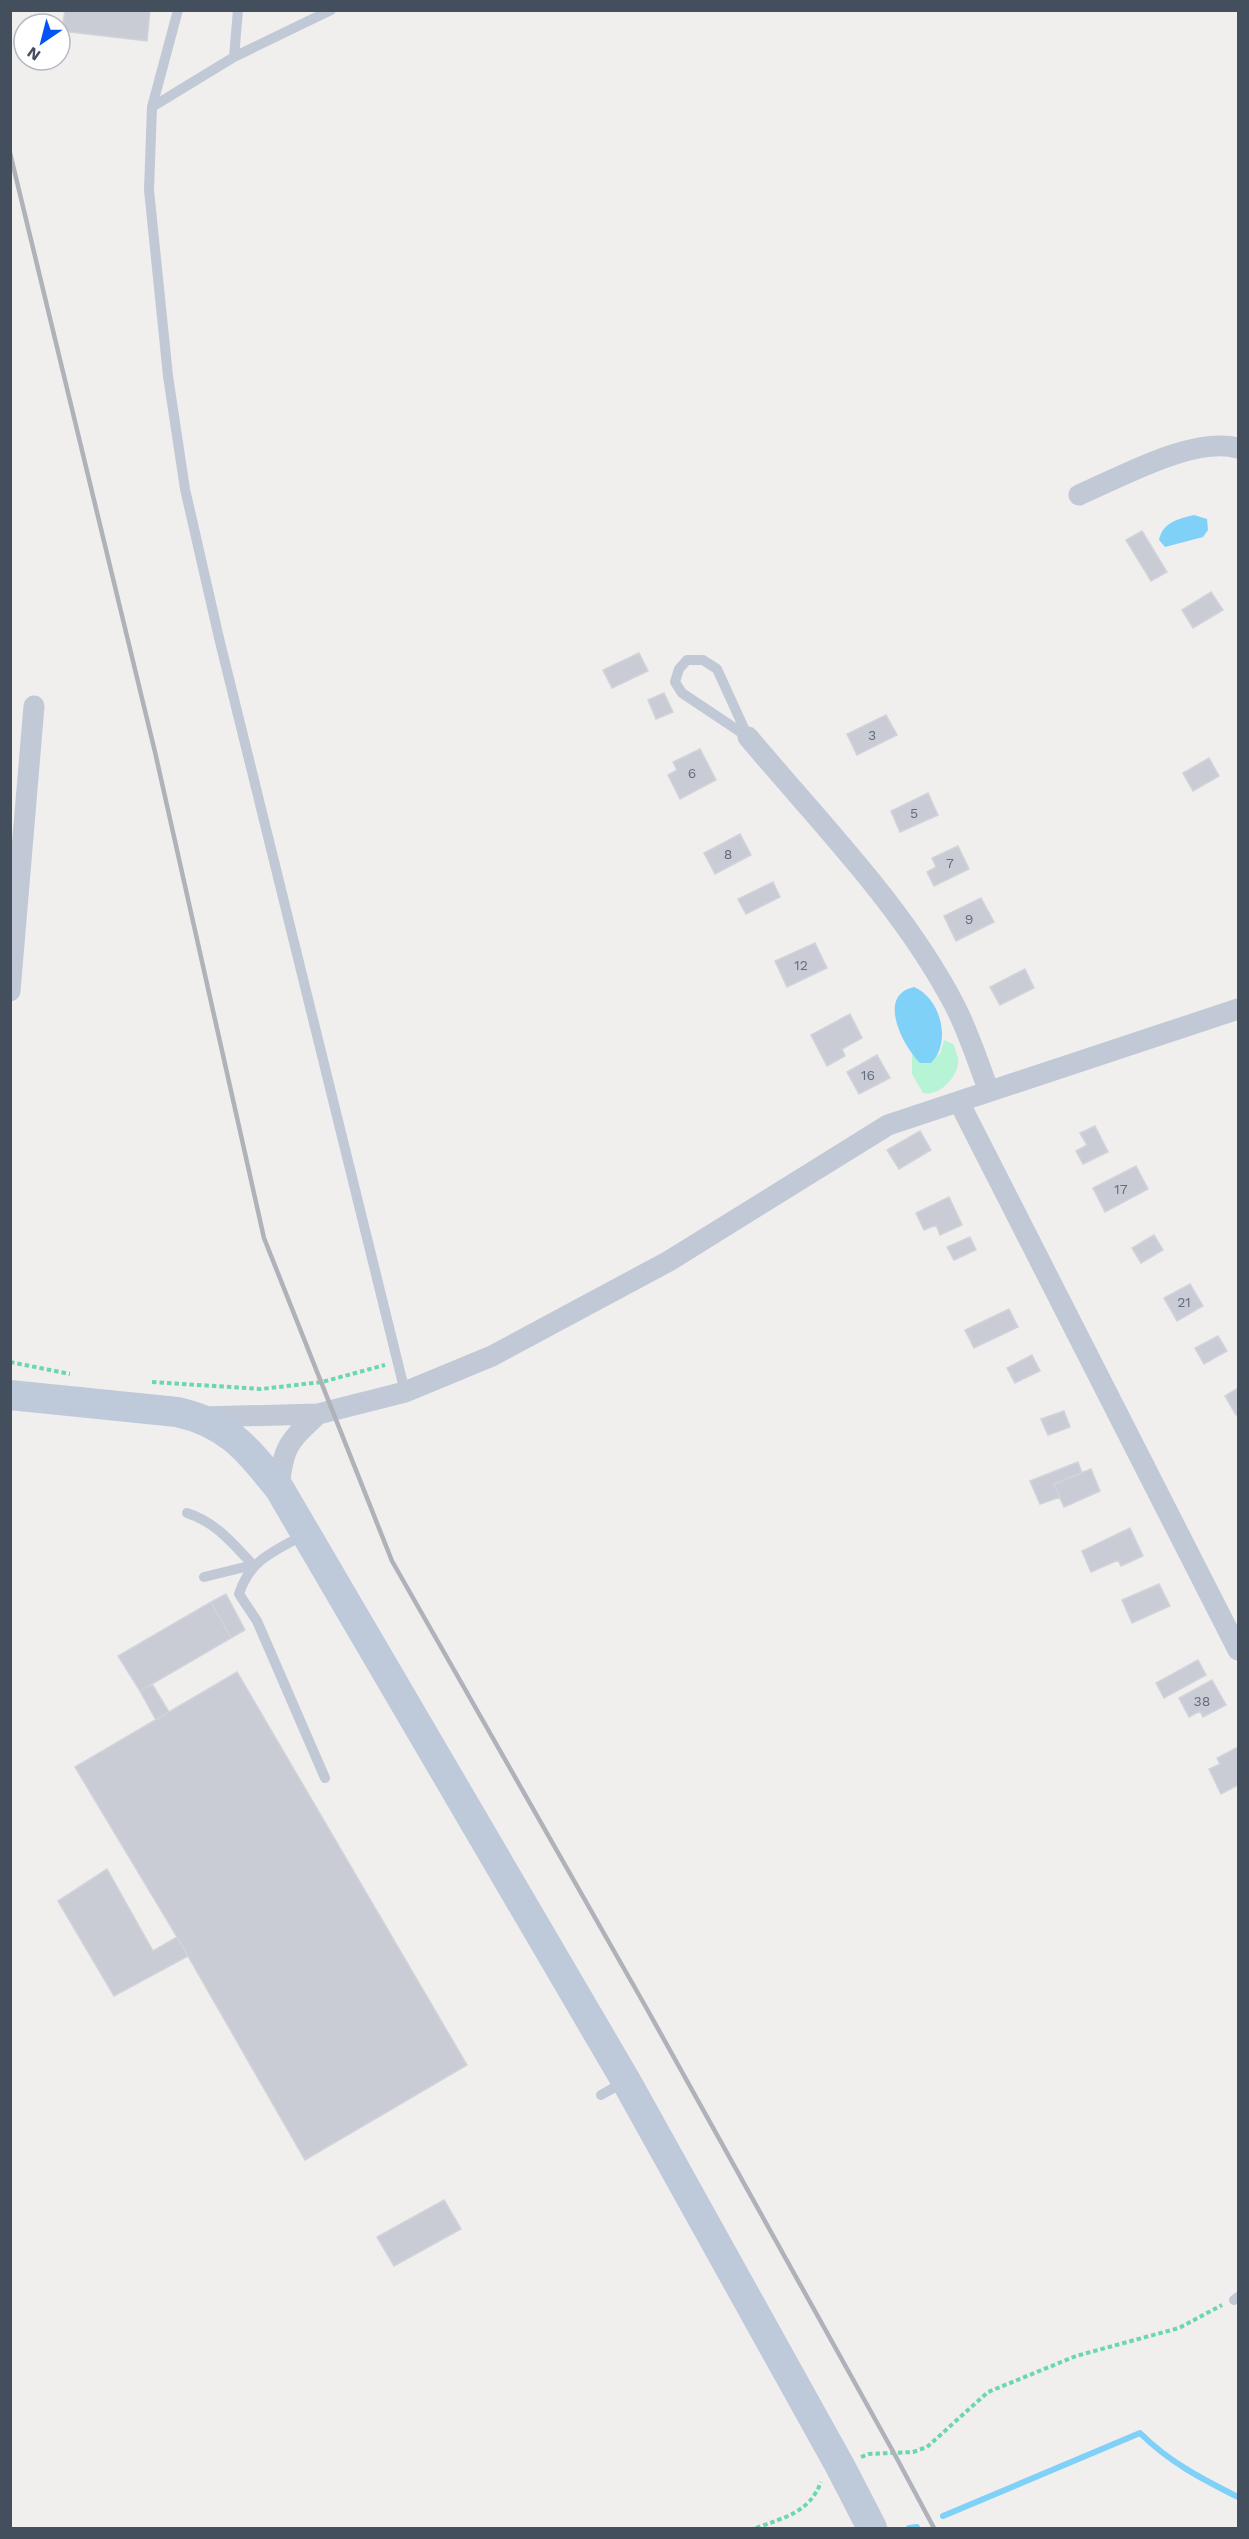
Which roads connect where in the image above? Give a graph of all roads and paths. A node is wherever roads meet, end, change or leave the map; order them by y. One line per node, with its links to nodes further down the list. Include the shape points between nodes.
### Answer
1 (178, 10): 5 (lane)
2 (238, 10): 4 (lane)
3 (330, 10): 4 (lane)
4 (234, 57): 5 (lane)
5 (152, 107): 14 (lane, via 149,190 168,376 185,489)
6 (1239, 448): 7 (street, via 1202,448 1151,464)
7 (1079, 495)
8 (34, 706): 10 (street)
9 (748, 737): 9 (lane, via 717,669 703,660 687,660 675,682 682,693); 12 (street, via 872,881 932,967 956,1007)
10 (10, 991)
11 (1239, 1010): 12 (street)
12 (989, 1091): 13 (street)
13 (959, 1102): 18 (street, via 888,1125 669,1261 492,1356); 27 (street)
14 (397, 1361): 17 (path, via 321,1382 261,1389); 18 (lane)
15 (10, 1362): 16 (path)
16 (80, 1376)
17 (148, 1382)
18 (405, 1392): 20 (street)
19 (10, 1395): 21 (street)
20 (318, 1414): 21 (street); 22 (street, via 292,1438 282,1456)
21 (201, 1417): 22 (street, via 239,1441)
22 (279, 1488): 24 (street)
23 (187, 1513): 25 (lane, via 204,1518 219,1529)
24 (306, 1533): 25 (lane); 31 (street, via 613,2088 840,2466)
25 (253, 1565): 26 (lane); 28 (lane, via 239,1594 257,1621)
26 (204, 1577)
27 (1239, 1650)
28 (326, 1778)
29 (1236, 2298): 30 (path, via 1179,2328 1076,2356 988,2392 927,2447)
30 (913, 2452)
31 (872, 2529)

